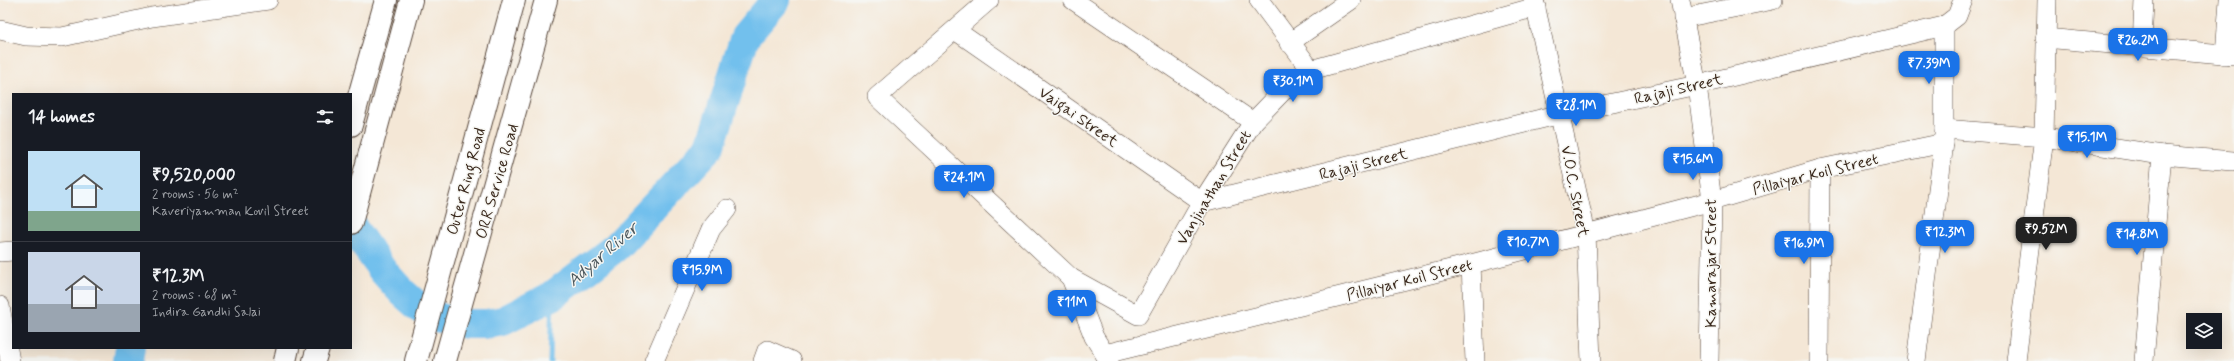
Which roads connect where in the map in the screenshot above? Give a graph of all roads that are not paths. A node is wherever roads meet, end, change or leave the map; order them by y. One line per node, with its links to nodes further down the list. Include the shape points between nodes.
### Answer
1 (268, 0): 16 (street)
2 (386, 0): 28 (main road)
3 (412, 0): 38 (main road)
4 (514, 0): 48 (main road, Outer Ring Road)
5 (546, 0): 49 (main road, ORR Service Road)
6 (989, 0): 20 (street)
7 (1073, 0): 29 (street)
8 (1259, 0): 22 (street)
9 (1351, 0): 22 (street)
10 (1773, 0): 17 (street)
11 (1963, 0): 18 (street, via 1957,16)
12 (2047, 0): 21 (street)
13 (2144, 0): 23 (street)
14 (2229, 0): 24 (street)
15 (1535, 4): 25 (street, Vanjinathan Street); 27 (street, V.O.C. Street)
16 (151, 8): 19 (street, via 62,37 26,36)
17 (1682, 9): 26 (street, Kamarajar Street)
18 (1944, 26): 26 (street, Rajaji Street); 30 (street)
19 (0, 30)
20 (955, 30): 36 (street, Vaigai Street); 43 (street, via 877,97)
21 (2045, 38): 23 (street); 31 (street)
22 (1289, 43): 25 (street)
23 (2142, 47): 24 (street)
24 (2230, 55)
25 (1311, 70): 29 (street, Vanjinathan Street, via 1284,90)
26 (1697, 84): 27 (street, Rajaji Street); 35 (street, Kamarajar Street)
27 (1561, 114): 36 (street, Rajaji Street); 39 (street, V.O.C. Street)
28 (352, 121)
29 (1253, 122): 36 (street, Vanjinathan Street)
30 (1944, 136): 31 (street, Pillaiyar Koil Street); 34 (street, Pillaiyar Koil Street); 61 (street)
31 (2044, 137): 32 (street, Pillaiyar Koil Street); 62 (street)
32 (2162, 155): 33 (street, Pillaiyar Koil Street); 63 (street)
33 (2233, 161)
34 (1820, 169): 35 (street, Pillaiyar Koil Street); 60 (street)
35 (1712, 201): 39 (street, Pillaiyar Koil Street); 59 (street, Kamarajar Street)
36 (1202, 202): 43 (street, Vanjinathan Street, via 1138,315)
37 (727, 209): 54 (street, via 711,230)
38 (352, 219)
39 (1586, 233): 42 (street, Pillaiyar Koil Street); 58 (street, V.O.C. Street)
40 (12, 251): 41 (street)
41 (0, 252)
42 (1471, 264): 50 (street, Pillaiyar Koil Street); 57 (street)
43 (1071, 278): 50 (street, via 1094,337)
44 (0, 306): 45 (street)
45 (8, 324): 51 (street)
46 (288, 349): 52 (main road)
47 (318, 349): 53 (main road)
48 (418, 353)
49 (447, 357)
50 (1107, 357)
51 (10, 361)
52 (285, 361)
53 (314, 361)
54 (654, 361)
55 (763, 361): 56 (street, via 767,350)
56 (792, 361)
57 (1475, 361)
58 (1591, 361)
59 (1709, 361)
60 (1819, 361)
61 (1916, 361)
62 (2016, 361)
63 (2144, 361)

